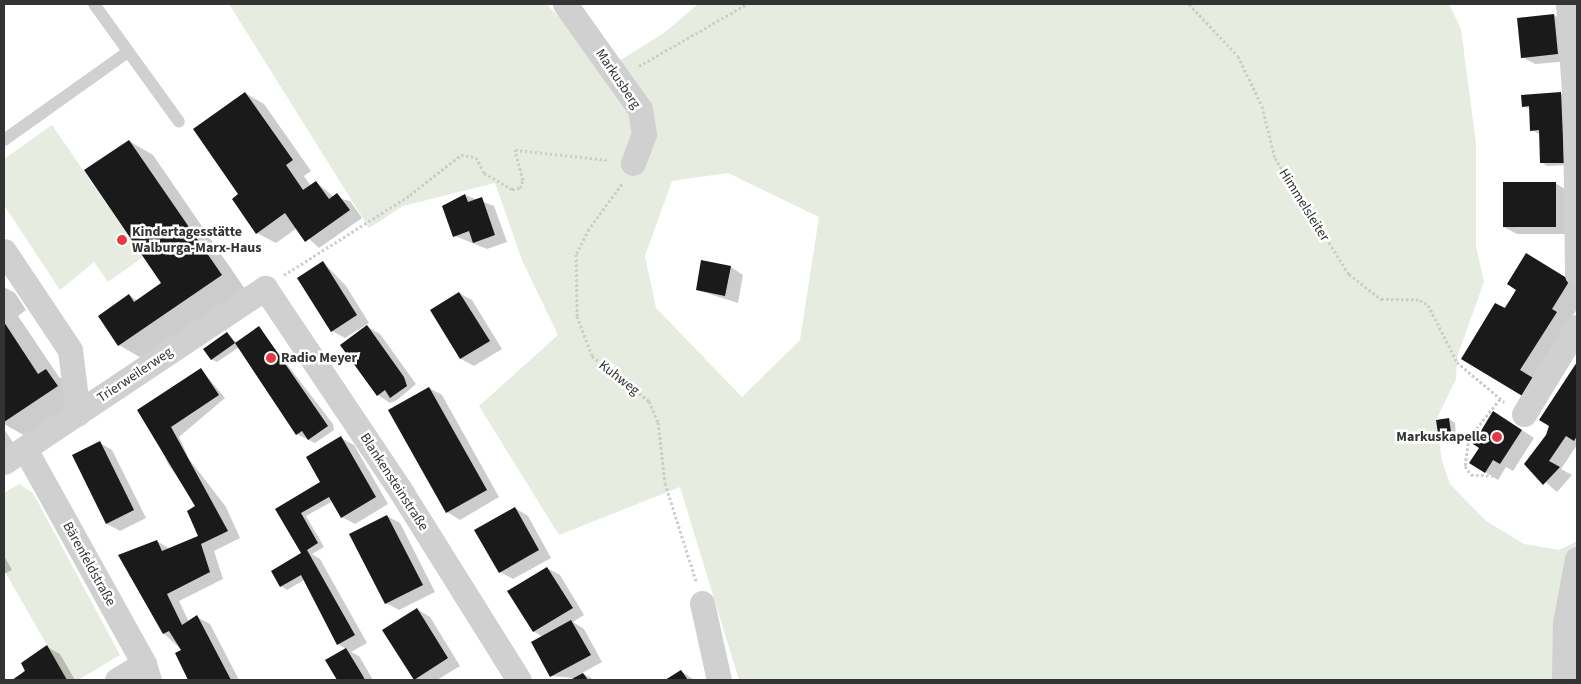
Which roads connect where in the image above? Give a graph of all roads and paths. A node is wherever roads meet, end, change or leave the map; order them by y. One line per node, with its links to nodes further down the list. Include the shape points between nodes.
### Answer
1 (94, 4): 6 (lane)
2 (565, 4): 7 (street, Markusberg)
3 (747, 4): 7 (path)
4 (1189, 4): 16 (path, Himmelsleiter, via 1238,56 1262,106 1275,158 1349,274 1381,300 1420,300 1428,306 1457,362 1500,399 1469,438 1464,460 1471,475 1496,476 1509,465 1530,432)
5 (1568, 4): 12 (street, via 1575,107)
6 (128, 52): 8 (lane); 9 (lane)
7 (619, 78): 10 (street, Markusberg, via 640,109 644,134)
8 (179, 122)
9 (4, 140)
10 (633, 163): 13 (path, via 538,156 523,148 513,156 522,180 520,188 512,189 484,173 476,158 462,155 410,194); 20 (path, Kuhweg, via 576,254 577,316 592,356 649,401 658,422 665,482)
11 (4, 251): 15 (street, via 70,350)
12 (1577, 274)
13 (265, 288): 15 (street, Trierweilerweg); 23 (street, Blankensteinstraße, via 402,493)
14 (1577, 327): 16 (street)
15 (78, 414): 17 (street, Trierweilerweg)
16 (1524, 414)
17 (25, 449): 18 (street, Trierweilerweg); 21 (street, Bärenfeldstraße)
18 (4, 462)
19 (1577, 559): 25 (street, via 1565,623)
20 (702, 603): 24 (street)
21 (147, 672): 22 (street)
22 (117, 680)
23 (519, 680)
24 (719, 680)
25 (1564, 680)

